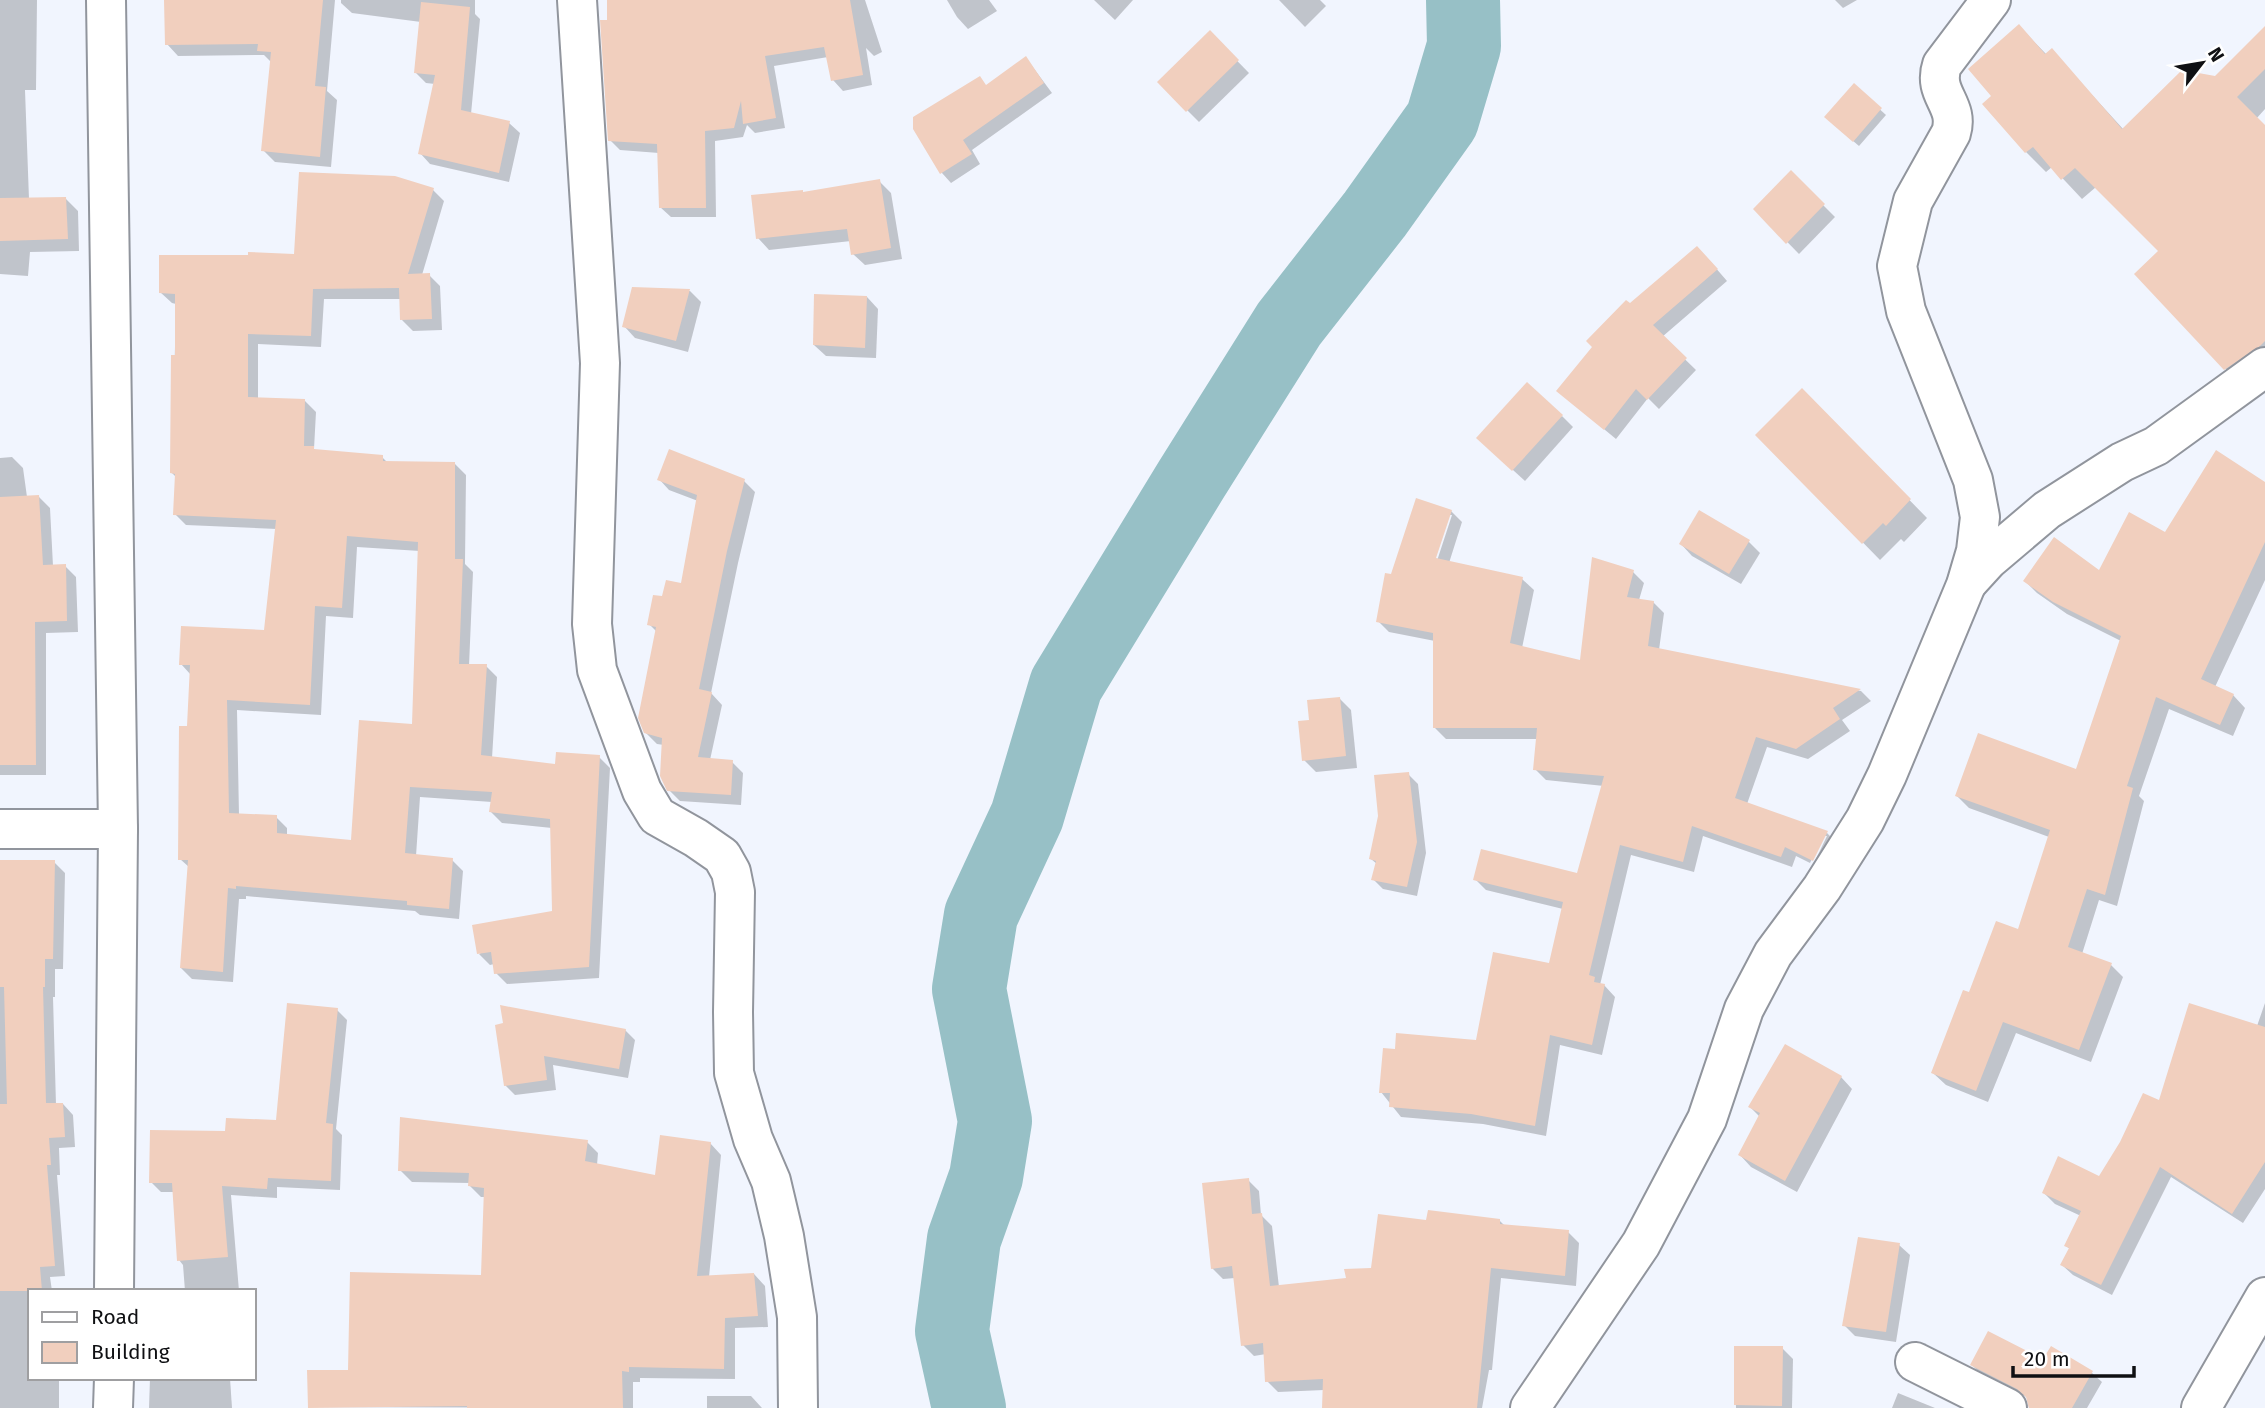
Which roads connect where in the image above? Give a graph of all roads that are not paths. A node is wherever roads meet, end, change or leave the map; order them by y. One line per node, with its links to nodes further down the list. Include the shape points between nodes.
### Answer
1 (106, 0): 6 (street)
2 (577, 0): 13 (street, via 600,363 592,624 597,670 642,791 657,816 722,856 731,872 735,892 734,1073 771,1181 784,1236 797,1317)
3 (1991, 0): 5 (street, via 1942,65 1938,77 1954,122 1913,201 1897,266 1906,311 1973,480 1980,517)
4 (2265, 368): 5 (street, via 2174,434 2047,510)
5 (1965, 585): 14 (street, via 1865,820 1755,987 1707,1119 1641,1244)
6 (118, 829): 7 (street); 8 (street)
7 (0, 830)
8 (114, 1289)
9 (2265, 1297): 16 (street)
10 (1915, 1362): 15 (street)
11 (114, 1380): 12 (street)
12 (113, 1408)
13 (798, 1408)
14 (1530, 1408)
15 (2007, 1408)
16 (2201, 1408)

